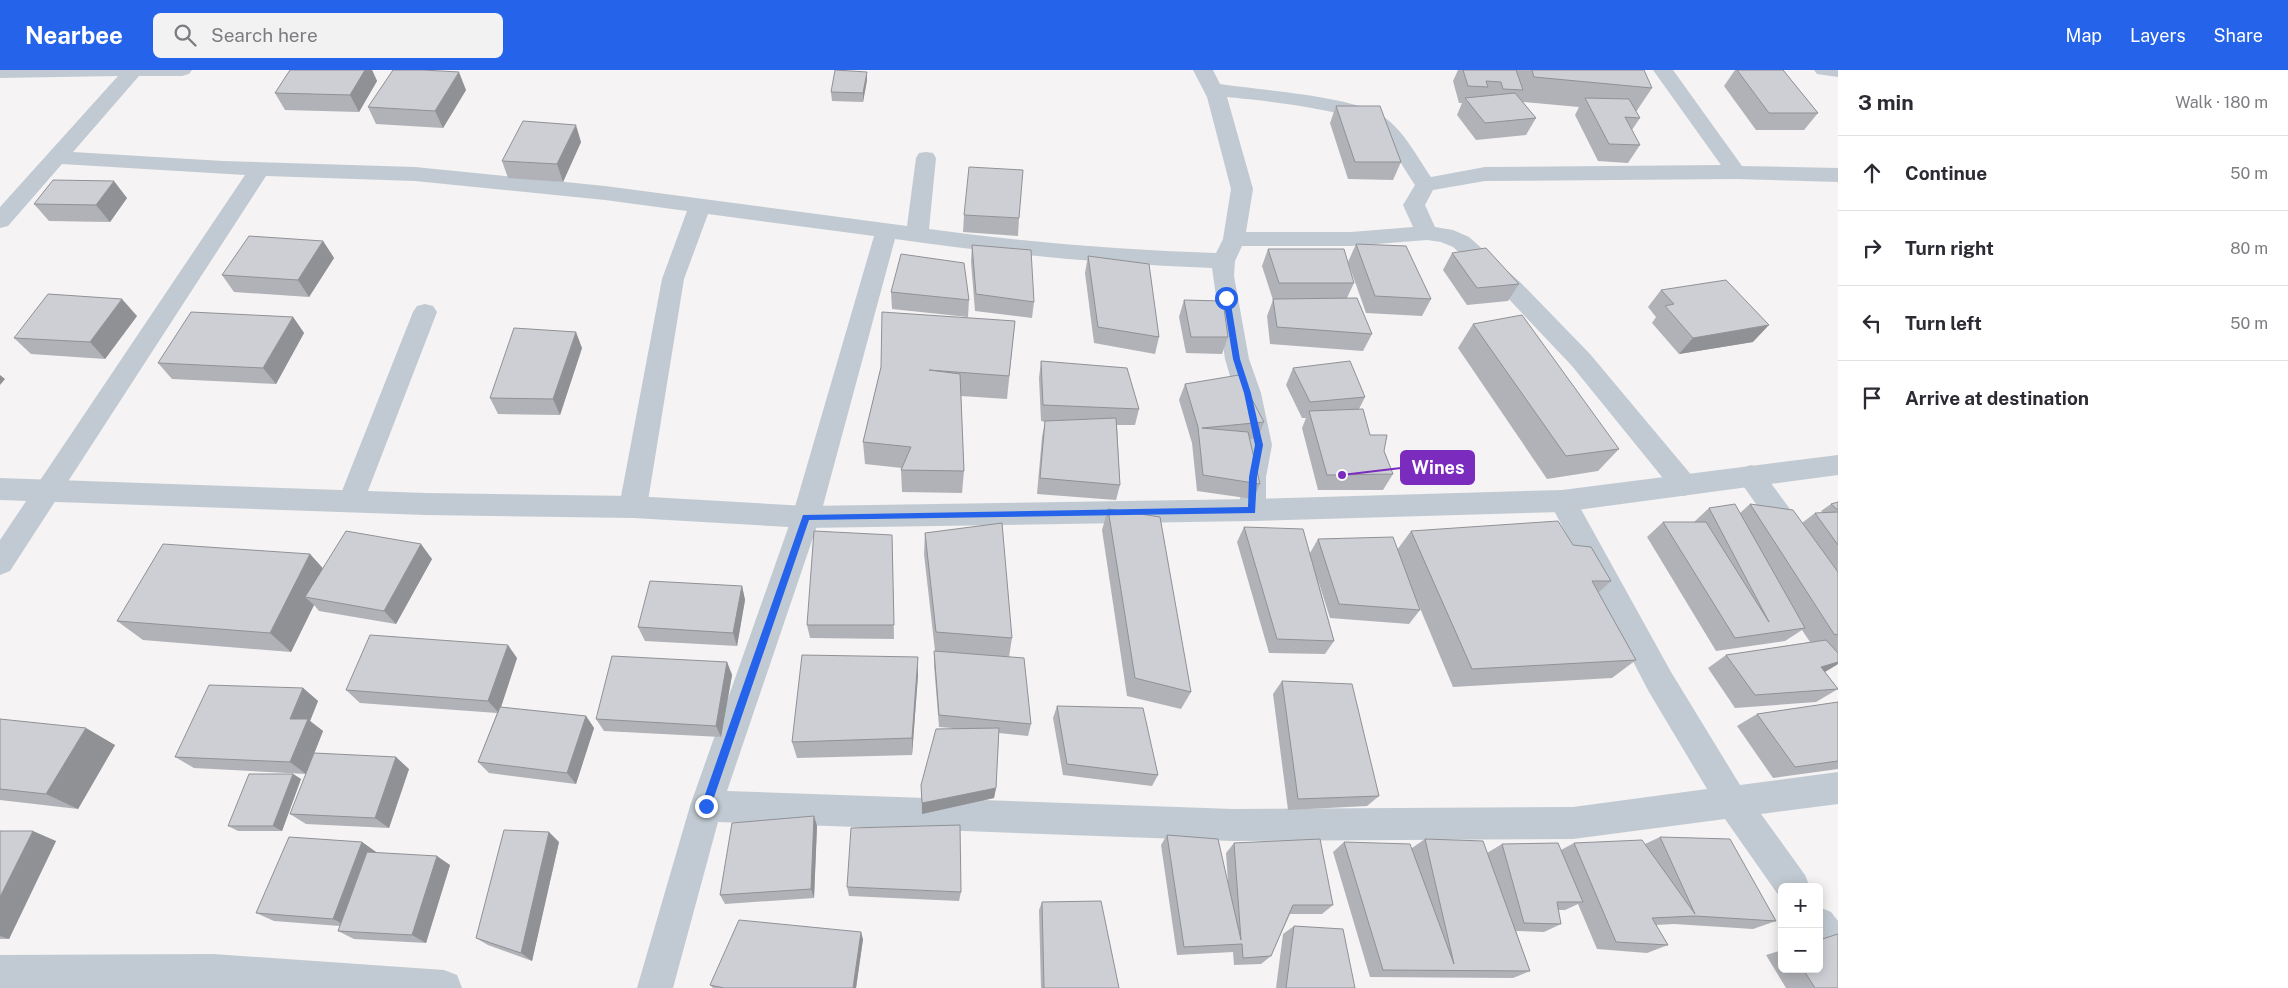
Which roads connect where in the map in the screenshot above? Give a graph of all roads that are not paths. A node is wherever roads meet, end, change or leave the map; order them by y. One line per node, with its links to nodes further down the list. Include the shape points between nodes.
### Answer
1 (134, 70): 2 (street); 6 (street); 8 (street)
2 (182, 70)
3 (1663, 70): 11 (street)
4 (1824, 70): 5 (street)
5 (1838, 71)
6 (0, 72)
7 (1208, 80): 13 (street, via 1345,108 1378,121); 19 (street, via 1231,144 1242,189)
8 (57, 157): 10 (street); 15 (street)
9 (926, 158): 18 (street)
10 (260, 169): 14 (street, via 415,174); 26 (street)
11 (1736, 172): 12 (street); 13 (street, via 1485,174)
12 (1838, 175)
13 (1426, 185): 17 (street, via 1414,205)
14 (700, 205): 16 (street); 29 (street, via 673,279)
15 (0, 221)
16 (887, 230): 18 (street); 31 (street)
17 (1427, 233): 19 (street, via 1351,239); 24 (street, via 1445,235 1461,242 1512,288 1581,360)
18 (917, 234): 20 (street, via 1015,248)
19 (1234, 239): 20 (street)
20 (1224, 261): 30 (street, via 1230,326 1259,445 1253,477)
21 (425, 312): 27 (street)
22 (1838, 465): 23 (street)
23 (1751, 476): 24 (street); 33 (street)
24 (1684, 485): 28 (street)
25 (0, 489): 26 (street)
26 (49, 491): 27 (street); 32 (street)
27 (350, 501): 29 (street)
28 (1562, 501): 30 (street); 35 (street, via 1660,682)
29 (633, 507): 31 (street)
30 (1252, 510): 31 (street)
31 (806, 517): 36 (street)
32 (0, 563)
33 (1838, 598)
34 (1838, 788): 35 (street)
35 (1733, 803): 36 (street, via 1572,823 1233,825); 37 (street)
36 (706, 806): 42 (street)
37 (1790, 883)
38 (1822, 928): 39 (street)
39 (1838, 951)
40 (0, 973): 41 (street, via 213,972)
41 (444, 988)
42 (655, 988)

